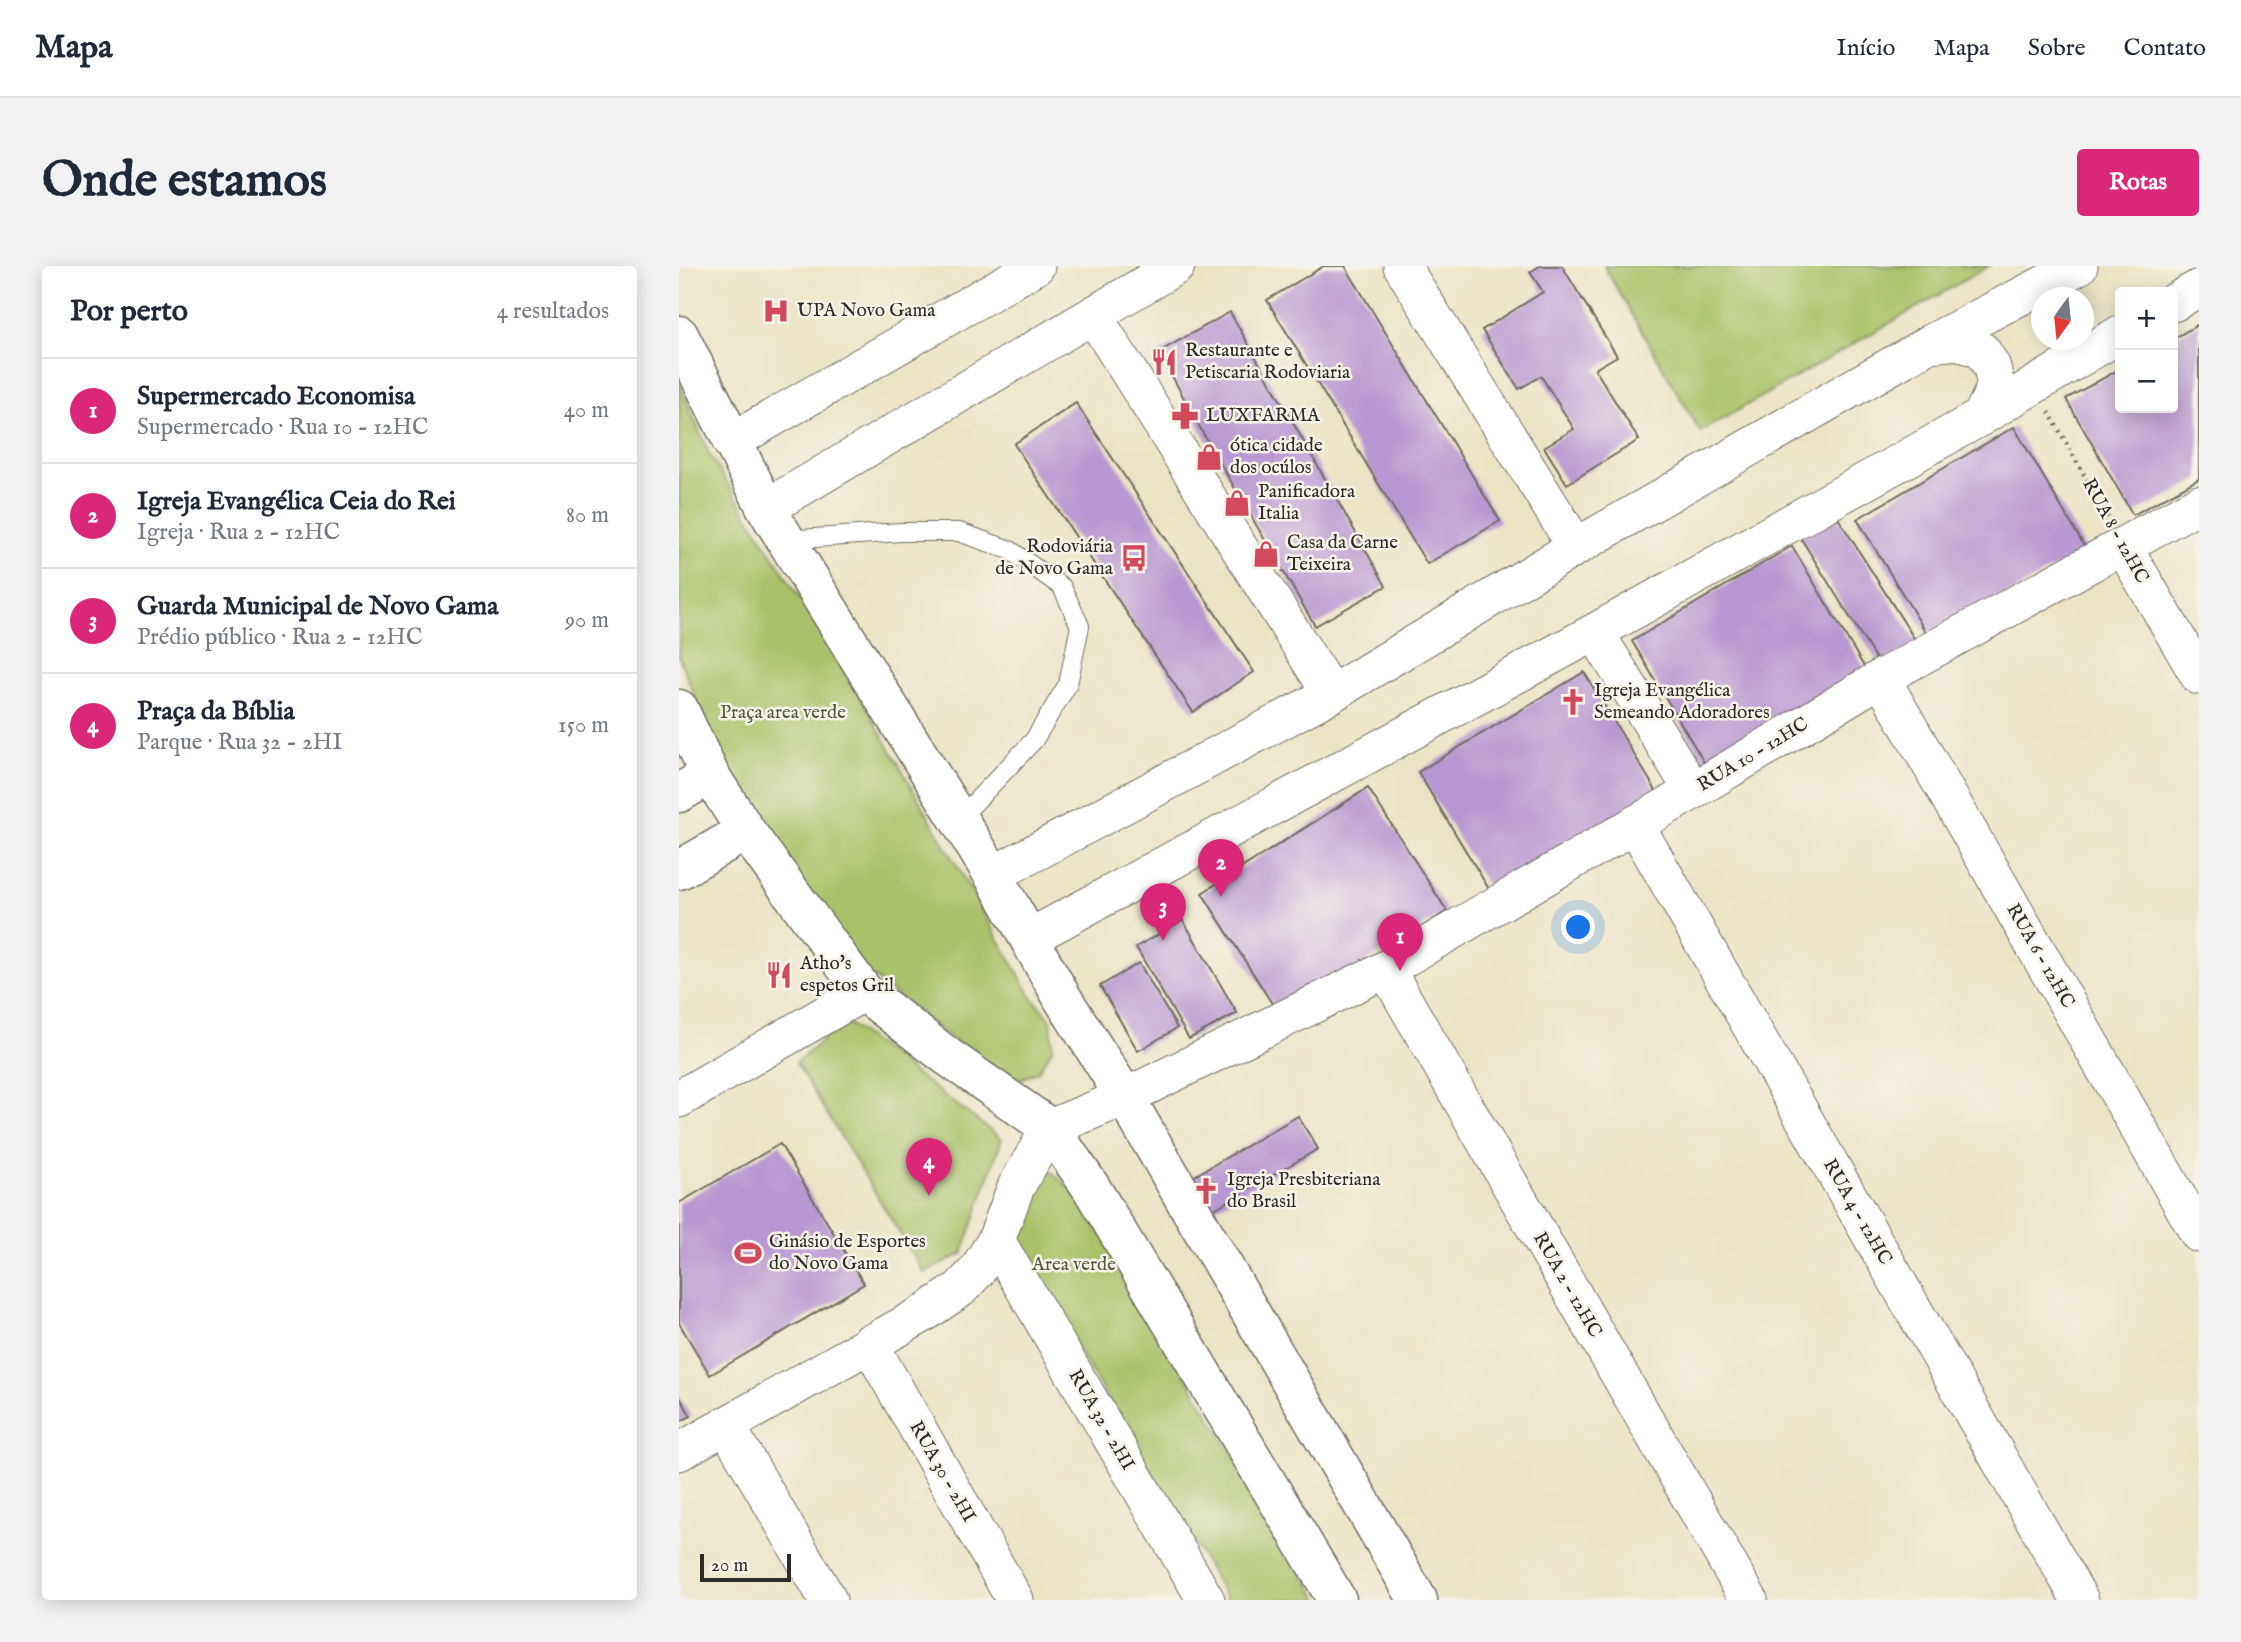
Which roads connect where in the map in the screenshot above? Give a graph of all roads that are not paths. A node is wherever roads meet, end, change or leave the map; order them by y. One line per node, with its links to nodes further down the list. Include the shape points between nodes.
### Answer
1 (1036, 266): 12 (street)
2 (1176, 266): 7 (street)
3 (1402, 266): 17 (street)
4 (2066, 279): 10 (street)
5 (2199, 288): 6 (street)
6 (2178, 300)
7 (1093, 315): 14 (street); 21 (street)
8 (679, 335): 12 (street)
9 (2100, 340): 11 (street)
10 (1929, 344): 11 (street, via 1958,341 1982,351 1996,386); 17 (street)
11 (1981, 418): 18 (street)
12 (731, 442): 14 (street)
13 (2199, 504): 16 (street, RUA 10 - 12HC)
14 (766, 508): 15 (street)
15 (786, 540): 25 (street); 25 (lane, via 959,532 1010,551 1062,587 1080,626 1068,684 1034,740)
16 (2123, 546): 19 (street, RUA 8 - 12HC); 20 (street, RUA 10 - 12HC)
17 (1576, 547): 21 (street)
18 (1595, 632): 24 (street); 30 (street)
19 (2199, 676)
20 (1881, 678): 24 (street, RUA 10 - 12HC); 36 (street, RUA 6 - 12HC)
21 (1331, 694): 29 (street)
22 (679, 709): 23 (street)
23 (694, 784): 27 (street)
24 (1693, 791): 26 (street, RUA 10 - 12HC)
25 (958, 820): 29 (street)
26 (1635, 824): 31 (street, RUA 10 - 12HC); 47 (street, RUA 4 - 12HC)
27 (746, 831): 28 (street); 32 (street)
28 (679, 870)
29 (993, 875): 30 (street)
30 (1029, 938): 33 (street)
31 (1385, 969): 33 (street, RUA 10 - 12HC); 46 (street, RUA 2 - 12HC)
32 (864, 992): 34 (street); 35 (street)
33 (1125, 1097): 35 (street, RUA 10 - 12HC); 45 (street)
34 (679, 1099)
35 (1050, 1128): 37 (street, via 1016,1187); 44 (street, via 1092,1189)
36 (2199, 1234)
37 (996, 1240): 38 (street, via 960,1289); 43 (street, RUA 32 - 2HI)
38 (869, 1343): 39 (street); 42 (street, RUA 30 - 2HI)
39 (726, 1425): 40 (street); 41 (street)
40 (679, 1452)
41 (828, 1600)
42 (1015, 1600)
43 (1206, 1600)
44 (1337, 1600)
45 (1417, 1600)
46 (1749, 1600)
47 (2080, 1600)

